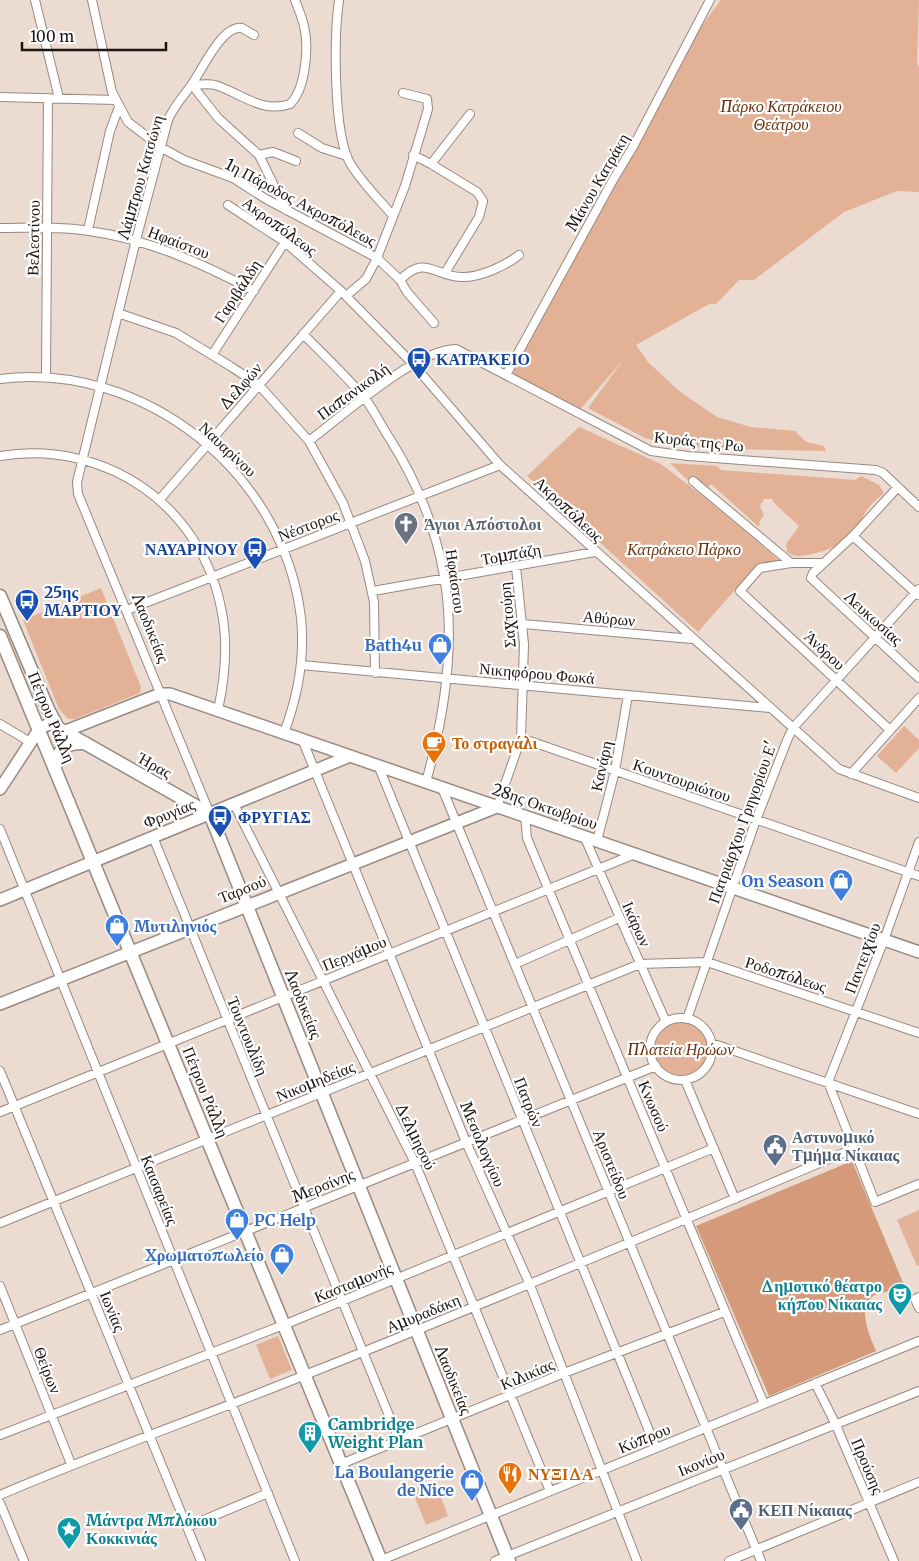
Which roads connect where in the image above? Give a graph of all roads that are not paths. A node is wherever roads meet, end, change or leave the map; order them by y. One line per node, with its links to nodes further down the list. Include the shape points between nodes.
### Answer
1 (35, 0): 11 (street)
2 (92, 0): 12 (street)
3 (295, 0): 7 (street, via 304,25 306,52 298,92 290,104 273,107 246,100 216,86)
4 (338, 0): 19 (street, via 337,85)
5 (710, 0): 42 (street, Μάνου Κατράκη, via 634,145)
6 (254, 35): 7 (street, Λάμπρου Κατσώνη, via 242,28 230,31 213,50)
7 (192, 85): 16 (street, Λάμπρου Κατσώνη, via 173,110); 17 (street, via 218,118)
8 (403, 93): 18 (street, Δελφών, via 428,102)
9 (0, 96): 10 (street)
10 (48, 98): 11 (street); 26 (street, Βελεστίνου)
11 (59, 98): 12 (street)
12 (115, 100): 13 (street)
13 (119, 107): 16 (street, via 128,122); 27 (street, via 110,131)
14 (470, 114): 21 (street)
15 (298, 133): 19 (street, via 322,148)
16 (162, 148): 23 (street, 1η Πάροδος Ακροπόλεως, via 233,178); 28 (street, Λάμπρου Κατσώνη)
17 (258, 154): 20 (street, via 273,152); 23 (street)
18 (414, 155): 21 (street); 24 (street, Δελφών)
19 (346, 156): 24 (street)
20 (296, 161)
21 (431, 164): 32 (street, via 477,192 484,201 479,217)
22 (228, 205): 29 (street, Ακροπόλεως)
23 (286, 210): 31 (street, 1η Πάροδος Ακροπόλεως)
24 (393, 216): 31 (street, Δελφών)
25 (0, 228): 26 (street, Ηφαίστου)
26 (47, 228): 27 (street, Ηφαίστου); 43 (street, Βελεστίνου)
27 (88, 230): 28 (street, Ηφαίστου)
28 (136, 240): 34 (street, Ηφαίστου, via 214,269); 36 (street, Λάμπρου Κατσώνη)
29 (285, 242): 34 (street, Γαριβάλδη); 35 (street, Ακροπόλεως)
30 (520, 255): 32 (street, via 501,268 465,277)
31 (377, 258): 33 (street, 1η Πάροδος Ακροπόλεως); 35 (street, Δελφών, via 366,279)
32 (445, 273): 33 (street, via 418,267)
33 (400, 280): 37 (street, 1η Πάροδος Ακροπόλεως)
34 (254, 291): 40 (street, Γαριβάλδη)
35 (344, 294): 38 (street, Δελφών); 41 (street, Ακροπόλεως)
36 (118, 313): 40 (street, via 176,333); 46 (street, Λάμπρου Κατσώνη)
37 (434, 323)
38 (303, 334): 45 (street, Δελφών); 47 (street, Ηφαίστου)
39 (456, 349): 41 (street, Παπανικολή, via 444,349); 42 (street, Κυράς της Ρω)
40 (212, 355): 45 (street)
41 (413, 364): 47 (street, Παπανικολή); 52 (street, Ακροπόλεως)
42 (506, 375): 54 (street, Κυράς της Ρω, via 651,451 869,468 880,471)
43 (46, 377): 44 (street, Ναυαρίνου); 46 (street, Ναυαρίνου)
44 (0, 379)
45 (259, 385): 48 (street); 49 (street, Δελφών)
46 (100, 386): 49 (street, Ναυαρίνου, via 165,414); 51 (street, Λάμπρου Κατσώνη)
47 (365, 399): 48 (street, Παπανικολή); 55 (street, Ηφαίστου)
48 (309, 441): 58 (street)
49 (207, 445): 56 (street, Δελφών); 60 (street, Ναυαρίνου, via 248,486)
50 (0, 456): 51 (street, via 39,452)
51 (81, 458): 56 (street, via 124,474); 70 (street, Λαοδικείας, via 78,494)
52 (500, 465): 55 (street, Νέστορος); 61 (street, Ακροπόλεως)
53 (693, 480): 62 (street)
54 (898, 487): 57 (street, Κυράς της Ρω); 59 (street)
55 (422, 496): 58 (street, Νέστορος); 66 (street, Ηφαίστου)
56 (160, 499): 65 (street, via 188,533)
57 (919, 507)
58 (351, 523): 60 (street, Νέστορος); 67 (street, via 366,561)
59 (853, 536): 63 (street); 68 (street)
60 (282, 550): 65 (street, Νέστορος); 75 (street, Ναυαρίνου, via 299,608)
61 (595, 552): 64 (street, Τομπάζη); 74 (street, Ακροπόλεως)
62 (791, 563): 63 (street); 79 (street, Άνδρου, via 760,568 740,591)
63 (824, 563): 73 (street, Λευκωσίας, via 811,578)
64 (516, 567): 66 (street, Τομπάζη); 71 (street, Σαχτούρη)
65 (212, 576): 70 (street, Νέστορος); 85 (street, via 222,612 225,645)
66 (445, 580): 67 (street, Τομπάζη); 78 (street, Ηφαίστου, via 449,626)
67 (373, 592): 76 (street)
68 (918, 593): 73 (street, Πατριάρχου Γρηγορίου Ε')
69 (0, 596): 87 (main road, Πέτρου Ράλλη)
70 (126, 610): 81 (street, Λαοδικείας)
71 (523, 624): 74 (street, Αθύρων); 80 (street, Σαχτούρη)
72 (0, 636): 88 (main road, Πέτρου Ράλλη)
73 (875, 638): 77 (street, Λευκωσίας); 79 (street, Πατριάρχου Γρηγορίου Ε')
74 (692, 639): 84 (street, Ακροπόλεως)
75 (301, 665): 76 (street, Νικηφόρου Φωκά); 91 (street, Ναυαρίνου, via 296,698)
76 (375, 673): 78 (street, Νικηφόρου Φωκά)
77 (919, 678)
78 (447, 679): 80 (street, Νικηφόρου Φωκά); 102 (street, Ηφαίστου, via 440,728)
79 (837, 680): 89 (street, Πατριάρχου Γρηγορίου Ε'); 90 (street, Άνδρου)
80 (523, 685): 82 (street, Νικηφόρου Φωκά); 92 (street, Σαχτούρη)
81 (160, 694): 85 (main road, 28ης Οκτωβρίου, via 170,694); 87 (main road); 108 (street, Λαοδικείας)
82 (628, 696): 84 (street, Νικηφόρου Φωκά); 100 (street, Κανάρη)
83 (919, 698): 90 (street)
84 (770, 708): 89 (street, Ακροπόλεως)
85 (218, 710): 91 (main road, 28ης Οκτωβρίου)
86 (0, 724): 94 (street)
87 (58, 727): 88 (main road); 95 (main road, Πέτρου Ράλλη)
88 (40, 728): 94 (main road); 98 (main road, Πέτρου Ράλλη)
89 (793, 728): 101 (street, Ακροπόλεως, via 839,769); 110 (street, Πατριάρχου Γρηγορίου Ε')
90 (890, 730): 101 (street)
91 (284, 733): 93 (main road, 28ης Οκτωβρίου)
92 (521, 738): 100 (street, Κουντουριώτου); 107 (street, Σαχτούρη)
93 (302, 739): 96 (main road, 28ης Οκτωβρίου); 99 (street, Μεσολογγίου)
94 (30, 742): 104 (main road)
95 (85, 744): 98 (main road, via 63,747); 108 (main road, Ήρας)
96 (350, 756): 97 (main road, 28ης Οκτωβρίου); 99 (main road, Φρυγίας)
97 (378, 765): 102 (main road, 28ης Οκτωβρίου); 115 (street, Πατρών)
98 (55, 767): 119 (main road, Πέτρου Ράλλη)
99 (314, 770): 106 (main road, Φρυγίας); 120 (street, Μεσολογγίου)
100 (615, 771): 110 (street, Κουντουριώτου); 116 (street, Κανάρη)
101 (851, 774): 105 (street, Ακροπόλεως)
102 (426, 782): 103 (main road, 28ης Οκτωβρίου)
103 (442, 788): 107 (main road, 28ης Οκτωβρίου); 111 (street, Αριστείδου)
104 (0, 789)
105 (919, 798)
106 (234, 804): 108 (main road, Φρυγίας); 127 (street, Δελμησού)
107 (497, 807): 109 (main road, 28ης Οκτωβρίου); 111 (main road, Ταρσού)
108 (210, 814): 114 (main road, Φρυγίας); 129 (main road, Λαοδικείας)
109 (525, 816): 113 (main road, 28ης Οκτωβρίου); 125 (street, Κνωσού, via 528,838)
110 (756, 820): 122 (street, Κουντουριώτου); 124 (street, Πατριάρχου Γρηγορίου Ε')
111 (456, 821): 115 (main road, Ταρσού); 130 (street, Αριστείδου)
112 (0, 828): 126 (street, Καισαρείας)
113 (584, 836): 116 (main road, 28ης Οκτωβρίου); 121 (street, Ικάρων)
114 (153, 837): 119 (main road, Φρυγίας); 132 (street, Τουντουλίδη)
115 (407, 841): 120 (main road, Ταρσού); 133 (street, Πατρών)
116 (597, 841): 118 (main road, 28ης Οκτωβρίου)
117 (919, 842): 122 (street, Παντειχίου)
118 (635, 854): 121 (street, Περγάμου); 124 (main road, 28ης Οκτωβρίου)
119 (94, 862): 126 (main road, Φρυγίας); 137 (main road, Πέτρου Ράλλη)
120 (352, 863): 127 (main road, Ταρσού); 138 (street, Μεσολογγίου)
121 (597, 869): 125 (street, Περγάμου); 131 (street, Ικάρων)
122 (908, 872): 123 (street, Κουντουριώτου); 135 (street, Παντειχίου)
123 (919, 876)
124 (732, 888): 135 (main road, 28ης Οκτωβρίου); 139 (street, Πατριάρχου Γρηγορίου Ε')
125 (548, 889): 130 (street, Περγάμου); 134 (street, Κνωσού)
126 (25, 890): 128 (main road, Φρυγίας); 142 (street, Καισαρείας)
127 (280, 891): 129 (main road, Ταρσού); 143 (street, Δελμησού)
128 (0, 900)
129 (246, 904): 132 (main road, Ταρσού); 145 (main road, Λαοδικείας)
130 (493, 912): 133 (street, Περγάμου); 140 (street, Αριστείδου)
131 (619, 918): 134 (street); 141 (street, Ικάρων)
132 (190, 929): 137 (main road, Ταρσού); 150 (street, Τουντουλίδη)
133 (444, 932): 138 (street, Περγάμου); 152 (street, Πατρών)
134 (570, 940): 140 (street); 144 (street, Κνωσού)
135 (884, 940): 136 (main road, 28ης Οκτωβρίου); 148 (street, Παντειχίου)
136 (919, 952)
137 (132, 953): 142 (main road, Ταρσού); 155 (main road, Πέτρου Ράλλη)
138 (389, 954): 143 (street, Περγάμου); 156 (street, Μεσολογγίου)
139 (707, 962): 141 (street, Ροδοπόλεως); 148 (street, Ροδοπόλεως); 149 (street, Πατριάρχου Γρηγορίου Ε')
140 (515, 964): 147 (street, Αριστείδου)
141 (640, 964): 144 (street, Νικομηδείας); 151 (street, Ικάρων)
142 (60, 980): 146 (main road, Ταρσού); 159 (street, Καισαρείας)
143 (324, 980): 145 (street, Περγάμου); 160 (street, Δελμησού)
144 (588, 985): 147 (street, Νικομηδείας); 161 (street, Κνωσού)
145 (283, 997): 150 (street, Περγάμου); 164 (main road, Λαοδικείας)
146 (0, 1004)
147 (533, 1008): 152 (street, Νικομηδείας); 165 (street, Αριστείδου)
148 (857, 1011): 153 (street, Ροδοπόλεως); 163 (street, Παντειχίου)
149 (687, 1019): 151 (street); 154 (street, via 703,1027)
150 (227, 1020): 155 (street, Περγάμου); 169 (street, Τουντουλίδη)
151 (666, 1022): 157 (street, via 655,1032 650,1046)
152 (484, 1027): 156 (street, Νικομηδείας); 170 (street, Πατρών)
153 (919, 1033)
154 (711, 1043): 162 (street, via 709,1063 703,1071); 163 (street)
155 (169, 1044): 159 (street, Περγάμου); 171 (main road, Πέτρου Ράλλη)
156 (428, 1050): 160 (street, Νικομηδείας); 172 (street, Μεσολογγίου)
157 (656, 1066): 161 (street, Μερσίνης); 162 (street, via 668,1077)
158 (0, 1071): 166 (street, Ιωνίας)
159 (98, 1072): 166 (street, Περγάμου); 176 (street, Καισαρείας)
160 (370, 1074): 164 (street, Νικομηδείας); 175 (street, Δελμησού)
161 (627, 1077): 165 (street, Μερσίνης); 177 (street, Κνωσού)
162 (685, 1080): 173 (street)
163 (828, 1082): 168 (street); 174 (street)
164 (322, 1093): 169 (street, Νικομηδείας); 179 (main road, Λαοδικείας)
165 (571, 1100): 170 (street, Μερσίνης); 180 (street, Αριστείδου)
166 (14, 1106): 167 (street, Περγάμου); 182 (street, Ιωνίας)
167 (0, 1112)
168 (919, 1114)
169 (266, 1116): 171 (street, Νικομηδείας); 183 (street, Τουντουλίδη)
170 (521, 1120): 172 (street, Μερσίνης); 184 (street, Πατρών)
171 (208, 1139): 176 (street, Νικομηδείας); 187 (main road, Πέτρου Ράλλη)
172 (466, 1142): 175 (street, Μερσίνης); 188 (street, Μεσολογγίου)
173 (714, 1148): 177 (street, Κασταμονής); 181 (street)
174 (853, 1149): 178 (street, via 875,1202); 181 (street, Αμυραδάκη)
175 (415, 1163): 179 (street, Μερσίνης); 190 (street, Δελμησού)
176 (136, 1168): 182 (street, Νικομηδείας); 191 (street, Καισαρείας)
177 (665, 1168): 180 (street, Κασταμονής); 185 (street, Κνωσού)
178 (919, 1184)
179 (359, 1185): 183 (street, Μερσίνης); 193 (main road, Λαοδικείας)
180 (608, 1191): 184 (street, Κασταμονής); 189 (street, Αριστείδου)
181 (735, 1199): 185 (street, Αμυραδάκη)
182 (54, 1202): 186 (street, Νικομηδείας); 196 (street, Ιωνίας)
183 (303, 1208): 187 (street, Μερσίνης); 198 (street, Τουντουλίδη)
184 (559, 1212): 188 (street, Κασταμονής); 192 (street, Πατρών)
185 (685, 1220): 189 (street, Αμυραδάκη); 201 (street, Κνωσού)
186 (0, 1223)
187 (246, 1231): 191 (street, Μερσίνης); 203 (main road, Πέτρου Ράλλη)
188 (507, 1233): 190 (street, Κασταμονής); 194 (street, Μεσολογγίου)
189 (630, 1242): 192 (street, Αμυραδάκη); 206 (street, Αριστείδου)
190 (453, 1256): 193 (street, Κασταμονής); 199 (street, Δελμησού)
191 (174, 1260): 196 (street, Μερσίνης); 209 (street, Καισαρείας)
192 (581, 1263): 194 (street, Αμυραδάκη); 210 (street, Πατρών)
193 (396, 1279): 198 (street, Κασταμονής); 205 (main road, Λαοδικείας)
194 (530, 1285): 199 (street, Αμυραδάκη); 211 (street, Μεσολογγίου)
195 (0, 1286): 202 (street, Θείρων)
196 (91, 1293): 202 (street, Μερσίνης); 214 (street, Ιωνίας)
197 (917, 1298): 200 (street)
198 (341, 1301): 203 (street, Κασταμονής); 208 (street, Τουντουλίδη)
199 (474, 1307): 205 (street, Αμυραδάκη); 216 (street, Δελμησού)
200 (919, 1308)
201 (724, 1312): 206 (street, Κιλικίας); 218 (street, Κνωσού)
202 (15, 1324): 204 (street, Μερσίνης); 219 (street, Θείρων)
203 (284, 1325): 209 (street, Κασταμονής); 212 (main road, Πέτρου Ράλλη)
204 (0, 1330)
205 (417, 1330): 208 (street, Αμυραδάκη); 220 (main road, Λαοδικείας)
206 (667, 1334): 210 (street, Κιλικίας); 222 (street, Αριστείδου)
207 (919, 1341): 213 (street, Κύπρου)
208 (363, 1352): 212 (street, Αμυραδάκη); 225 (street, Τουντουλίδη)
209 (211, 1353): 214 (street, Κασταμονής); 217 (street, Καισαρείας)
210 (617, 1354): 211 (street, Κιλικίας); 226 (street, Πατρών)
211 (564, 1373): 216 (street, Κιλικίας); 230 (street, Μεσολογγίου)
212 (305, 1376): 217 (street, Αμυραδάκη); 228 (main road, Πέτρου Ράλλη)
213 (815, 1383): 218 (street, Κύπρου); 221 (street, Προύσης)
214 (129, 1386): 219 (street, Κασταμονής); 224 (street, Ιωνίας)
215 (919, 1391): 221 (street, Ικονίου)
216 (511, 1396): 220 (street, Κιλικίας); 232 (street, Δελμησού)
217 (231, 1404): 224 (street, Αμυραδάκη); 233 (street, Καισαρείας)
218 (764, 1404): 222 (street, Κύπρου)
219 (51, 1415): 223 (street, Κασταμονής); 227 (street, Θείρων)
220 (452, 1420): 225 (street, Κιλικίας); 238 (main road, Λαοδικείας)
221 (835, 1423): 229 (street, Ικονίου); 236 (street, Προύσης)
222 (706, 1428): 226 (street, Κύπρου); 229 (street, Αριστείδου)
223 (0, 1435)
224 (150, 1437): 227 (street, Αμυραδάκη); 239 (street, Ιωνίας)
225 (399, 1440): 228 (street, Κιλικίας)
226 (656, 1448): 230 (street, Κύπρου)
227 (71, 1464): 234 (street, Αμυραδάκη)
228 (341, 1464): 245 (main road, Πέτρου Ράλλη)
229 (722, 1468): 237 (street, Ικονίου); 240 (street, Αριστείδου)
230 (600, 1471): 232 (street, Κύπρου); 237 (street, Μεσολογγίου)
231 (919, 1482): 236 (street)
232 (550, 1491): 238 (street, Κύπρου)
233 (268, 1493): 239 (street); 244 (street, Καισαρείας)
234 (0, 1495)
235 (0, 1503): 242 (street)
236 (869, 1503): 240 (street); 249 (street, Προύσης)
237 (617, 1511): 241 (street, Ικονίου); 246 (street, Μεσολογγίου)
238 (491, 1515): 241 (main road, Λαοδικείας); 245 (street, Κύπρου)
239 (187, 1527): 243 (street, Ιωνίας)
240 (756, 1550): 247 (street); 248 (street, Αριστείδου)
241 (504, 1560)
242 (24, 1561)
243 (201, 1561)
244 (295, 1561)
245 (380, 1561)
246 (637, 1561)
247 (729, 1561)
248 (761, 1561)
249 (894, 1561)

